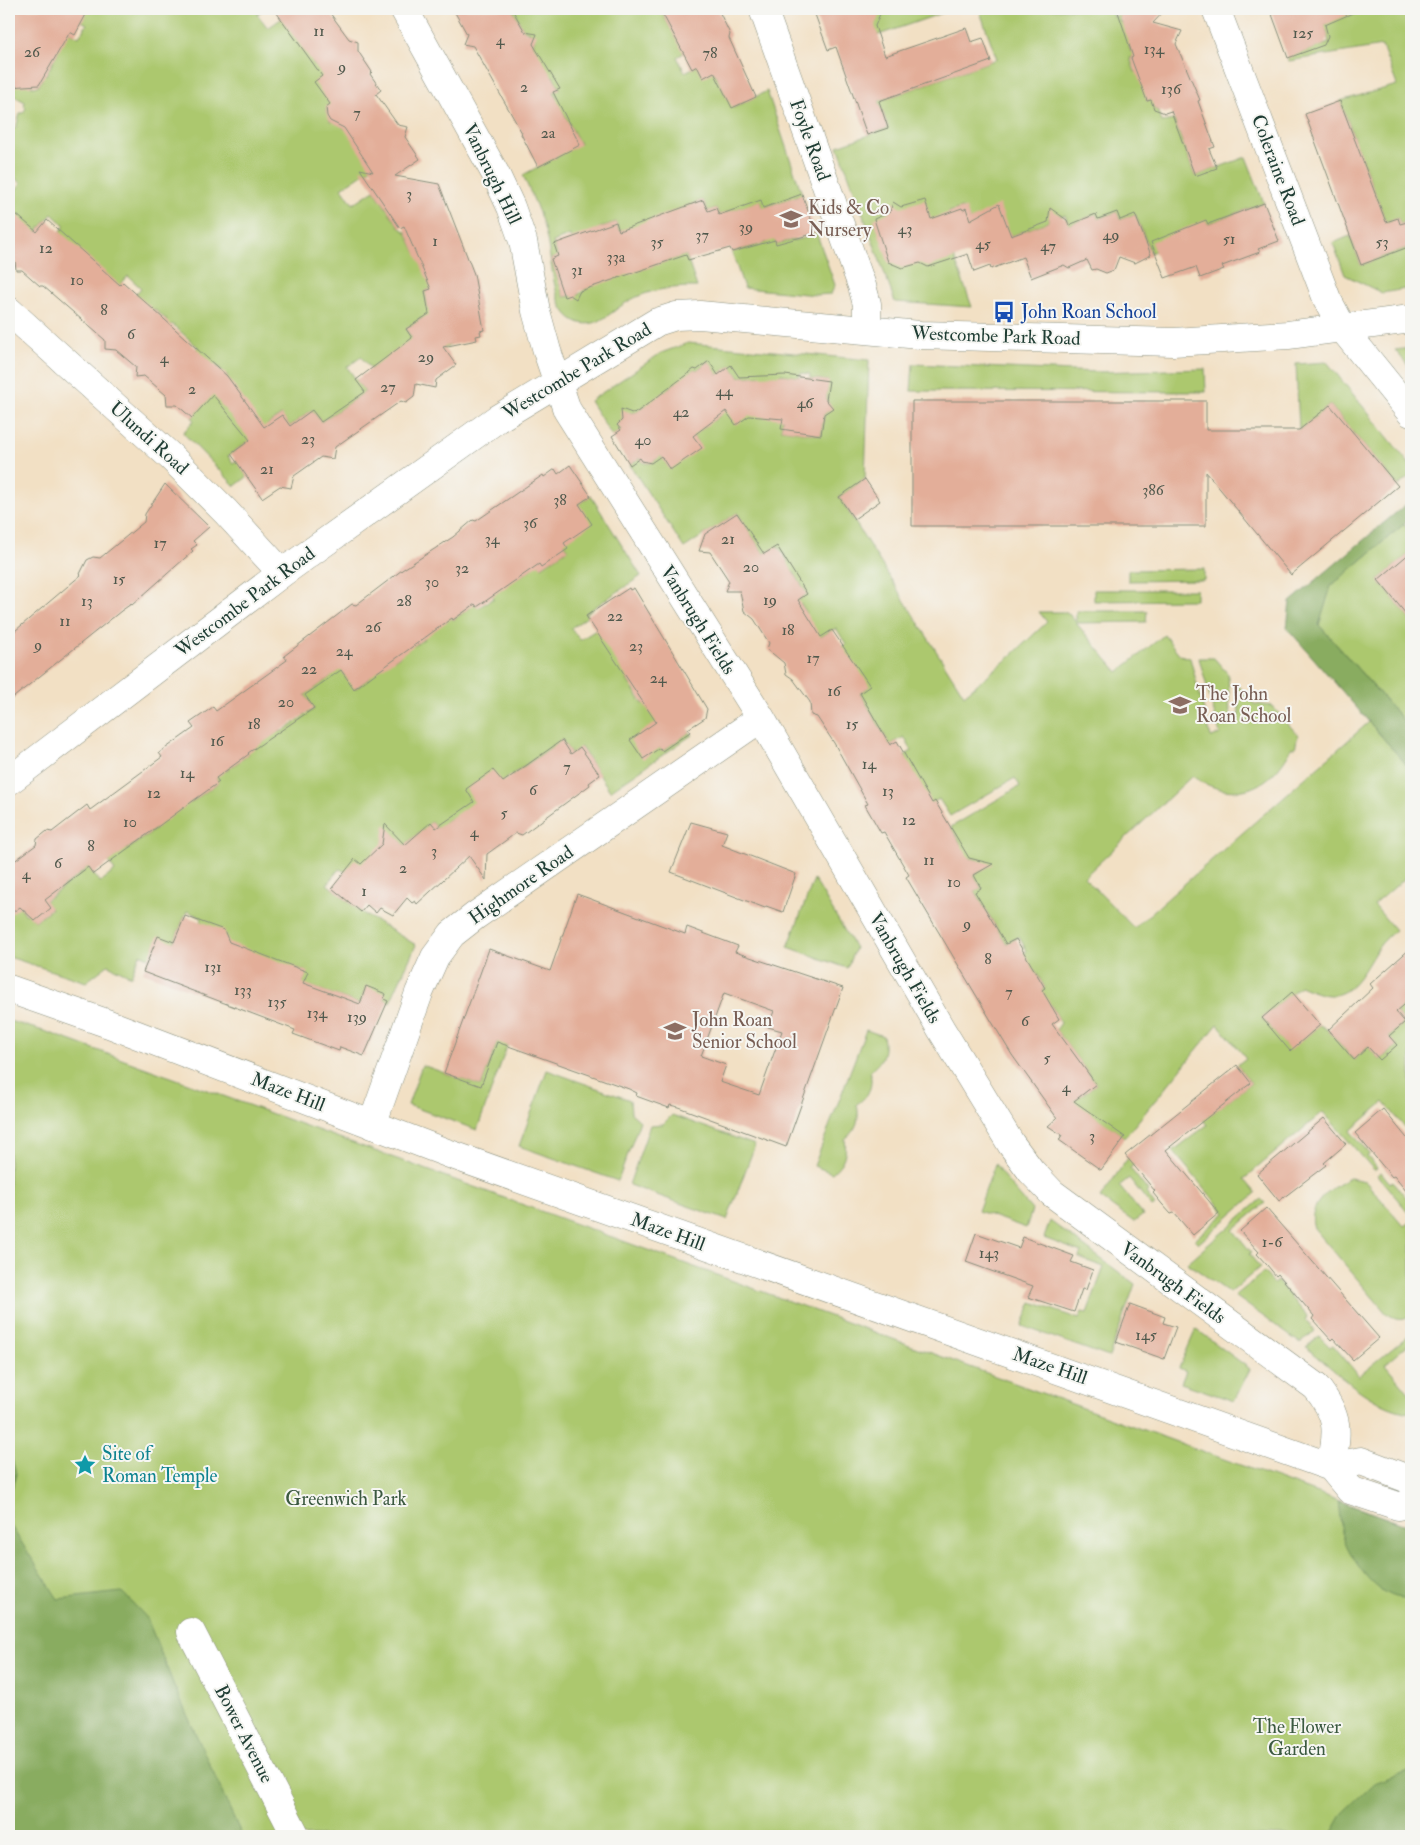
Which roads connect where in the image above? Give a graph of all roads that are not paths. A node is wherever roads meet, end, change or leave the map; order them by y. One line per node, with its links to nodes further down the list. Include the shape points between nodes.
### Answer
1 (404, 9): 8 (street, Vanbrugh Hill, via 512,207 523,241 536,311)
2 (763, 9): 7 (street, Foyle Road, via 862,286 867,304)
3 (1216, 9): 6 (street, Coleraine Road, via 1327,299)
4 (9, 311): 10 (street, Ulundi Road, via 189,474)
5 (1411, 319): 6 (street, Westcombe Park Road)
6 (1342, 329): 7 (street, Westcombe Park Road, via 1173,342 920,335); 9 (street, Coleraine Road)
7 (868, 330): 8 (street, Westcombe Park Road, via 700,314 676,316 638,332)
8 (557, 381): 10 (street, Westcombe Park Road, via 497,419); 11 (street, Vanbrugh Fields, via 567,410)
9 (1411, 413)
10 (282, 573): 12 (street, Westcombe Park Road)
11 (761, 718): 14 (street, Highmore Road, via 452,934 435,957 419,993); 15 (street, Vanbrugh Fields, via 941,1029 1031,1171 1080,1215 1316,1387 1329,1403 1336,1421 1337,1439)
12 (9, 781)
13 (9, 989): 14 (street, Maze Hill)
14 (372, 1125): 15 (street, Maze Hill)
15 (1331, 1467): 16 (street, via 1361,1461); 17 (street, via 1350,1490 1398,1506)
16 (1411, 1482)
17 (1411, 1504)
18 (191, 1632): 19 (street, Bower Avenue)
19 (296, 1836)

